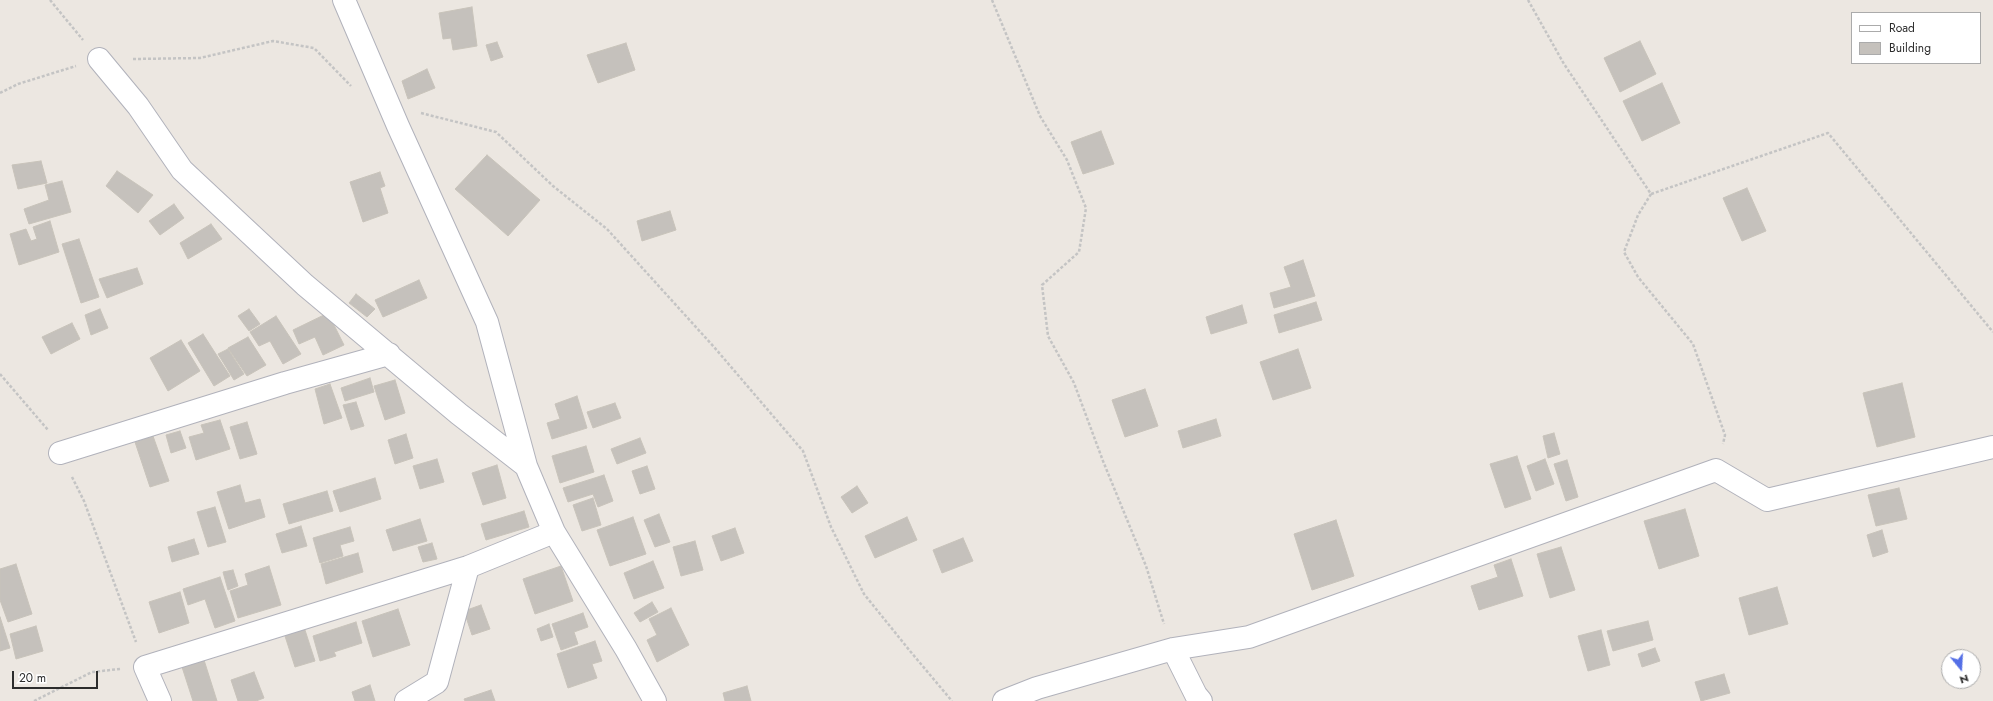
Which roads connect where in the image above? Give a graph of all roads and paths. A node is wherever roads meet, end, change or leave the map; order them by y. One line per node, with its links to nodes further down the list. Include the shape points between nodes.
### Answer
1 (50, 0): 5 (path)
2 (344, 0): 8 (street)
3 (992, 0): 19 (path, via 1040,116 1067,160 1086,208 1079,252 1042,285 1048,336 1074,383 1146,566)
4 (1528, 0): 9 (path, via 1564,64)
5 (99, 59): 6 (path, via 200,58 273,41 314,48); 7 (path, via 18,84); 11 (street, via 138,106 182,170 305,285)
6 (353, 88)
7 (0, 93)
8 (390, 106): 15 (street, via 487,322); 26 (path, via 496,132 553,186 607,229 714,347 803,451 831,527 864,594)
9 (1651, 194): 10 (path, via 1828,133); 16 (path, via 1638,215 1624,252 1638,277 1693,344 1725,435)
10 (1993, 332)
11 (389, 354): 14 (street, via 285,383); 15 (street, via 459,414)
12 (0, 374): 14 (path, via 48,430)
13 (1993, 447): 16 (street, via 1767,500)
14 (60, 453): 20 (path, via 84,501)
15 (526, 466): 17 (street)
16 (1716, 470): 19 (street, via 1249,637)
17 (554, 532): 18 (street); 25 (street)
18 (468, 567): 20 (street); 24 (street, via 437,682)
19 (1173, 649): 21 (street); 28 (street, via 1196,696)
20 (145, 667): 22 (path, via 92,672); 23 (street)
21 (1038, 694): 27 (street)
22 (34, 701)
23 (160, 701)
24 (406, 701)
25 (655, 701)
26 (952, 701)
27 (1004, 701)
28 (1201, 701)

